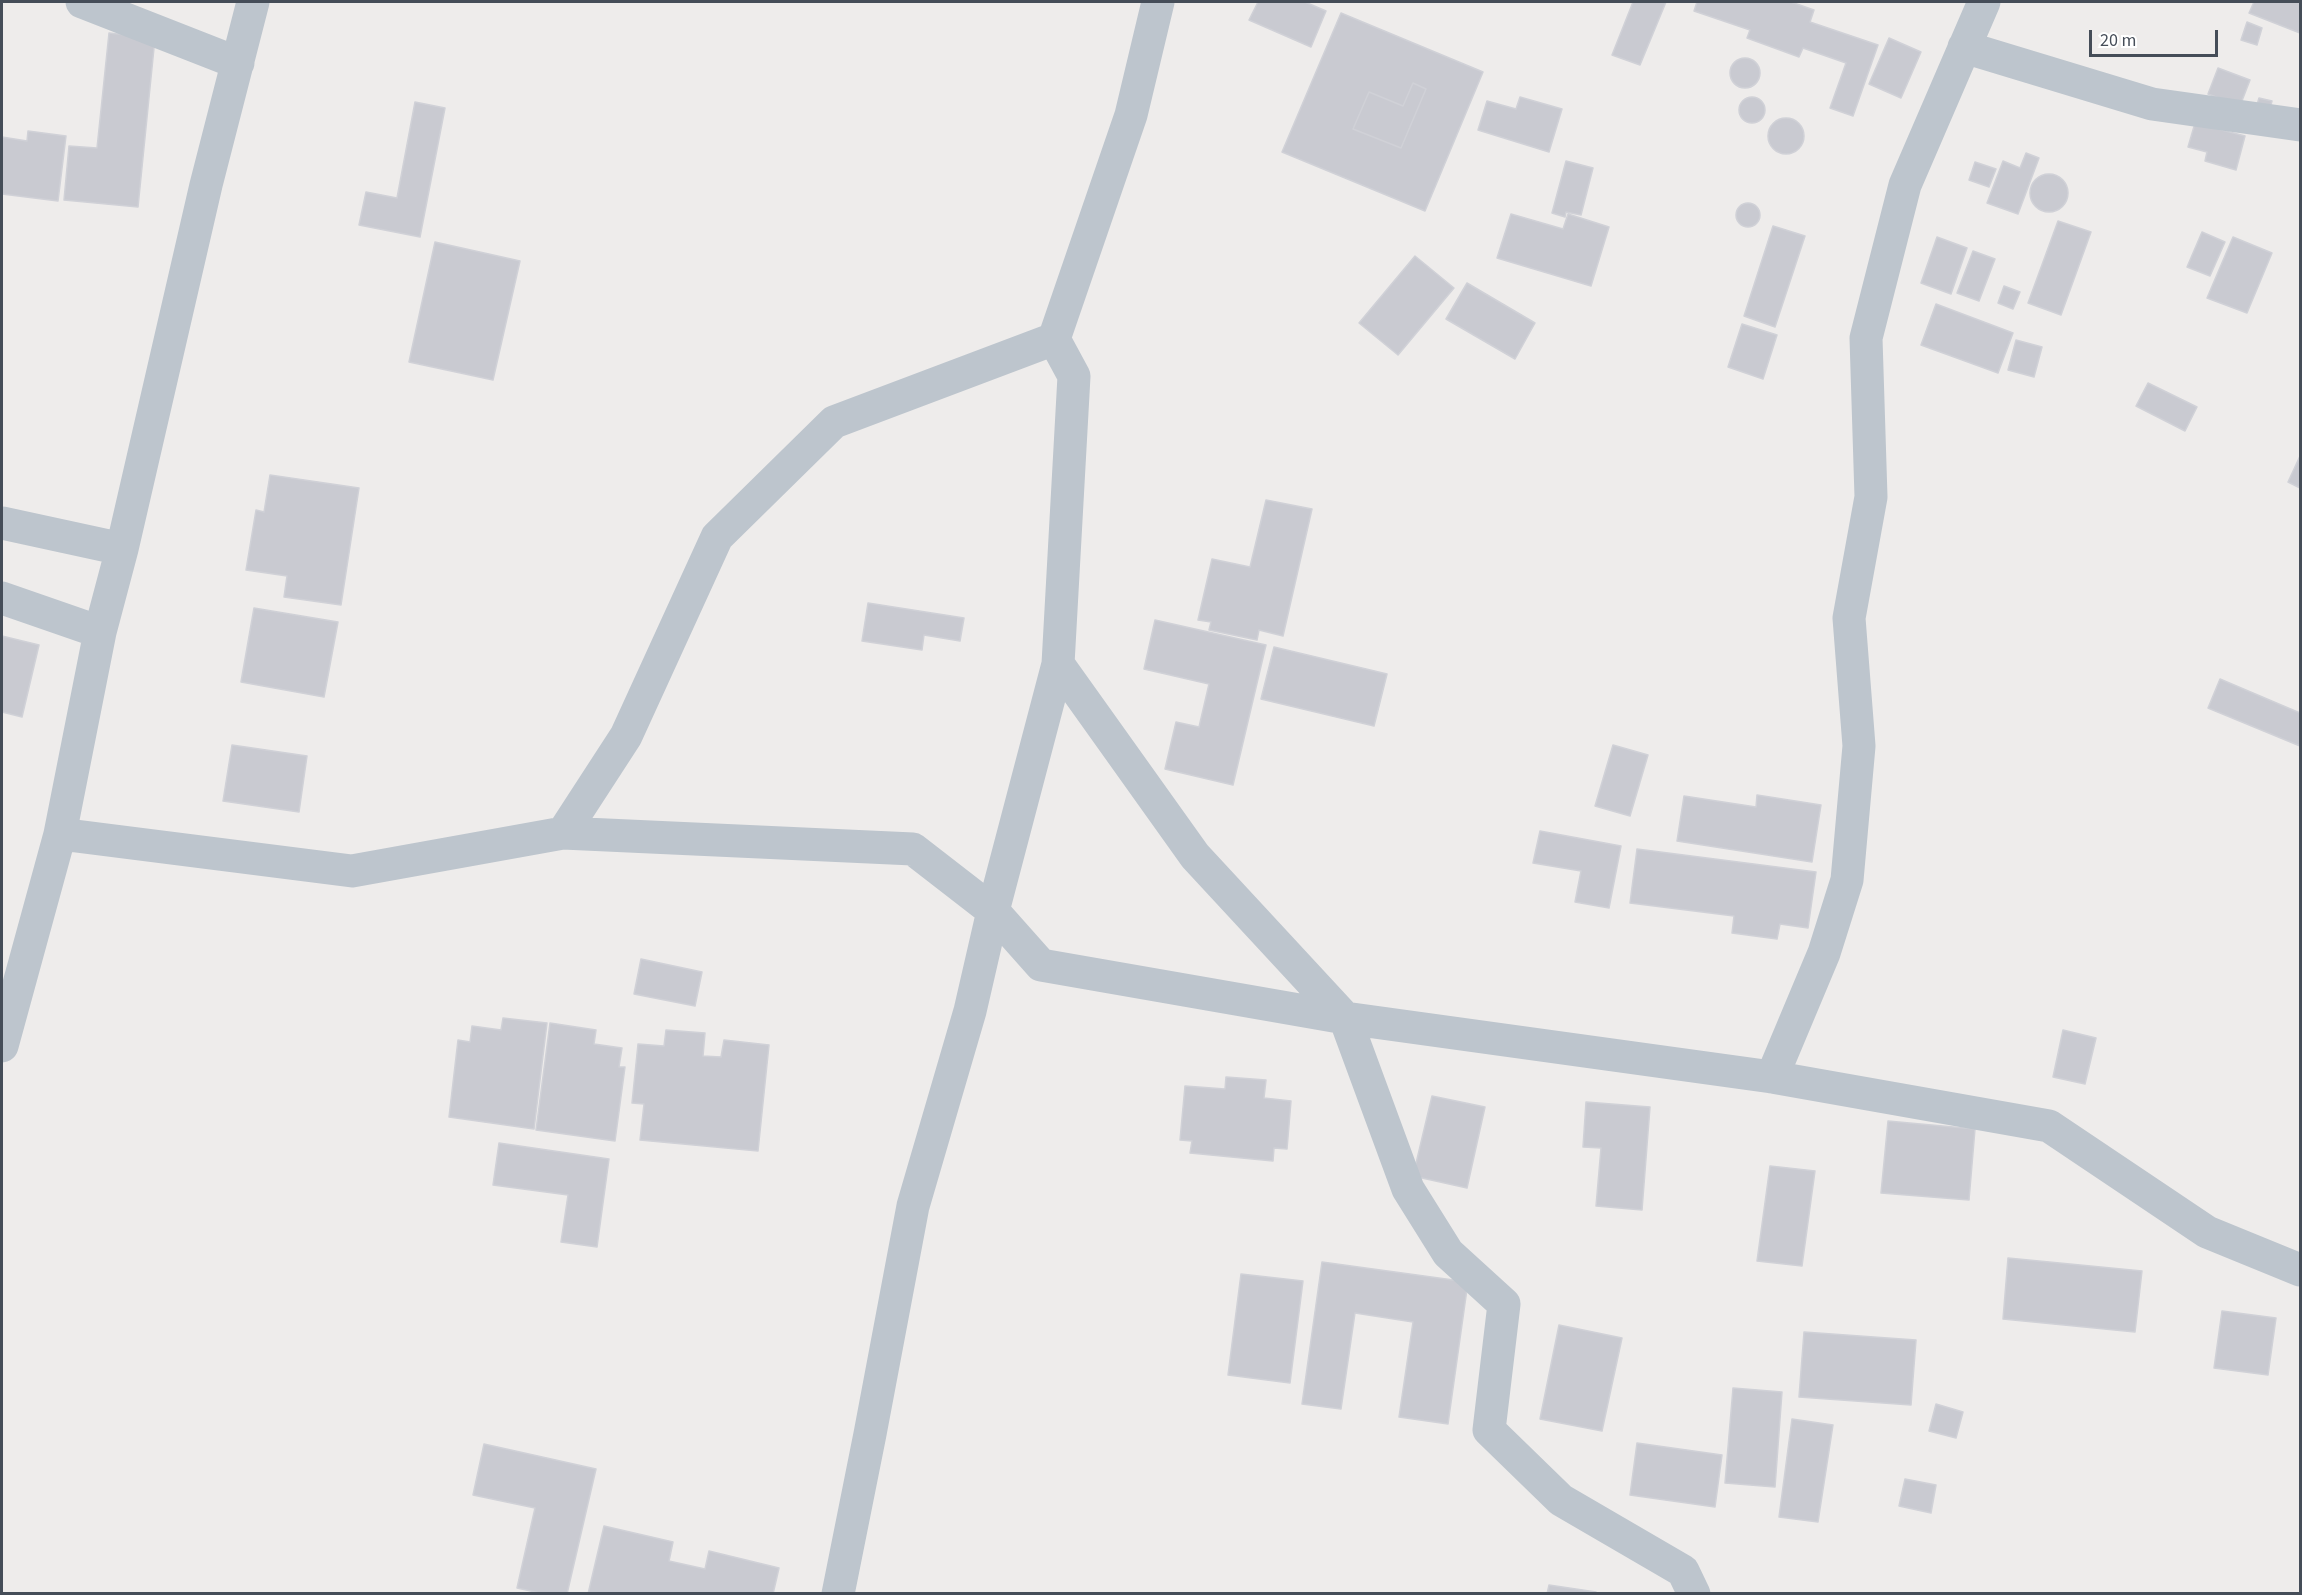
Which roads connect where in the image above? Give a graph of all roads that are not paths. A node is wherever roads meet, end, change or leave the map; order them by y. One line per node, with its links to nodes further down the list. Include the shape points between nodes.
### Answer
1 (82, 2): 6 (street)
2 (253, 2): 6 (street)
3 (1158, 2): 8 (street, via 1131,115)
4 (1984, 2): 5 (street)
5 (1964, 47): 7 (street, via 2152,104); 19 (street, via 1905,185 1866,338 1871,497 1849,618 1859,746 1847,880 1824,953)
6 (238, 63): 10 (street)
7 (2301, 124)
8 (1054, 339): 13 (street, via 1074,376); 14 (street, via 834,422 717,537 626,736)
9 (2, 523): 10 (street)
10 (122, 549): 12 (street)
11 (2, 598): 12 (street)
12 (100, 632): 15 (street)
13 (1058, 664): 16 (street); 17 (street, via 1195,856)
14 (563, 833): 15 (street, via 352,871); 16 (street, via 913,849)
15 (60, 834): 18 (street)
16 (993, 911): 17 (street, via 1041,965); 21 (street, via 970,1011 913,1206)
17 (1345, 1018): 19 (street); 22 (street, via 1408,1189 1448,1253 1504,1304 1489,1430 1562,1500 1683,1571)
18 (2, 1046)
19 (1772, 1077): 20 (street, via 2049,1126 2207,1232)
20 (2301, 1270)
21 (837, 1593)
22 (1694, 1593)

